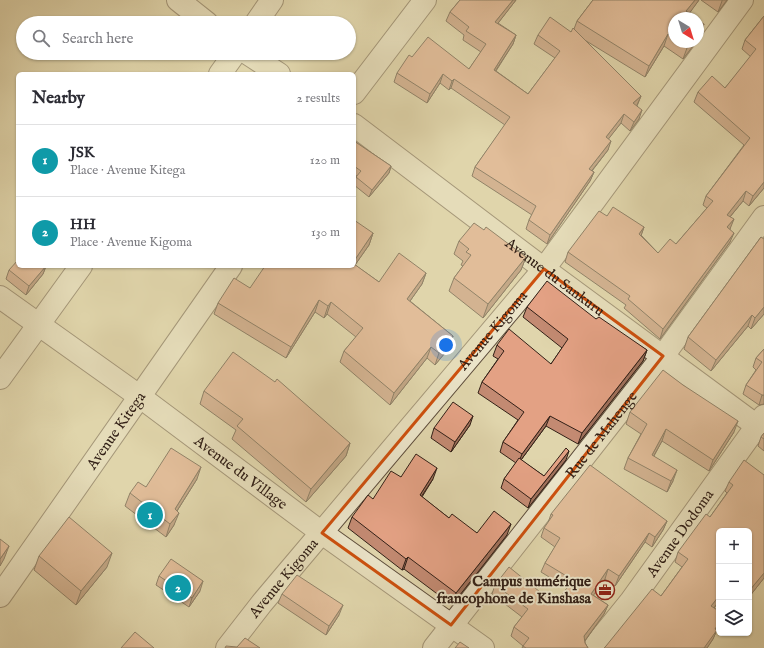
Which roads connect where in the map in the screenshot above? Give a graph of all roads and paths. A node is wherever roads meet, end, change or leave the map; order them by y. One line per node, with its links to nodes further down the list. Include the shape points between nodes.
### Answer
1 (178, 0): 5 (street)
2 (272, 0): 6 (street)
3 (425, 0): 11 (street)
4 (742, 0): 16 (street, Avenue Kigoma)
5 (198, 16)
6 (261, 16)
7 (230, 60): 9 (street)
8 (258, 60): 10 (street)
9 (221, 72)
10 (276, 72)
11 (356, 90)
12 (356, 127): 16 (street, Avenue du Sankuru)
13 (764, 217): 19 (street, Rue de Mahenge)
14 (80, 268): 18 (street)
15 (230, 268): 21 (street, Avenue Kitega)
16 (544, 269): 19 (street, Avenue du Sankuru); 23 (street, Avenue Kigoma)
17 (0, 297): 18 (street, Avenue du Village)
18 (39, 325): 20 (street); 21 (street, Avenue du Village)
19 (663, 356): 22 (street, Avenue du Sankuru); 25 (street, Rue de Mahenge)
20 (0, 378)
21 (139, 396): 23 (street, Avenue du Village); 24 (street, Avenue Kitega)
22 (761, 421): 29 (street, Avenue Dodoma)
23 (322, 534): 25 (street, Avenue du Village); 26 (street, Avenue Kigoma, via 262,602)
24 (0, 596)
25 (451, 625): 27 (street, Rue de Mahenge); 28 (street, Avenue du Village)
26 (227, 648)
27 (434, 648)
28 (483, 648)
29 (594, 648)

